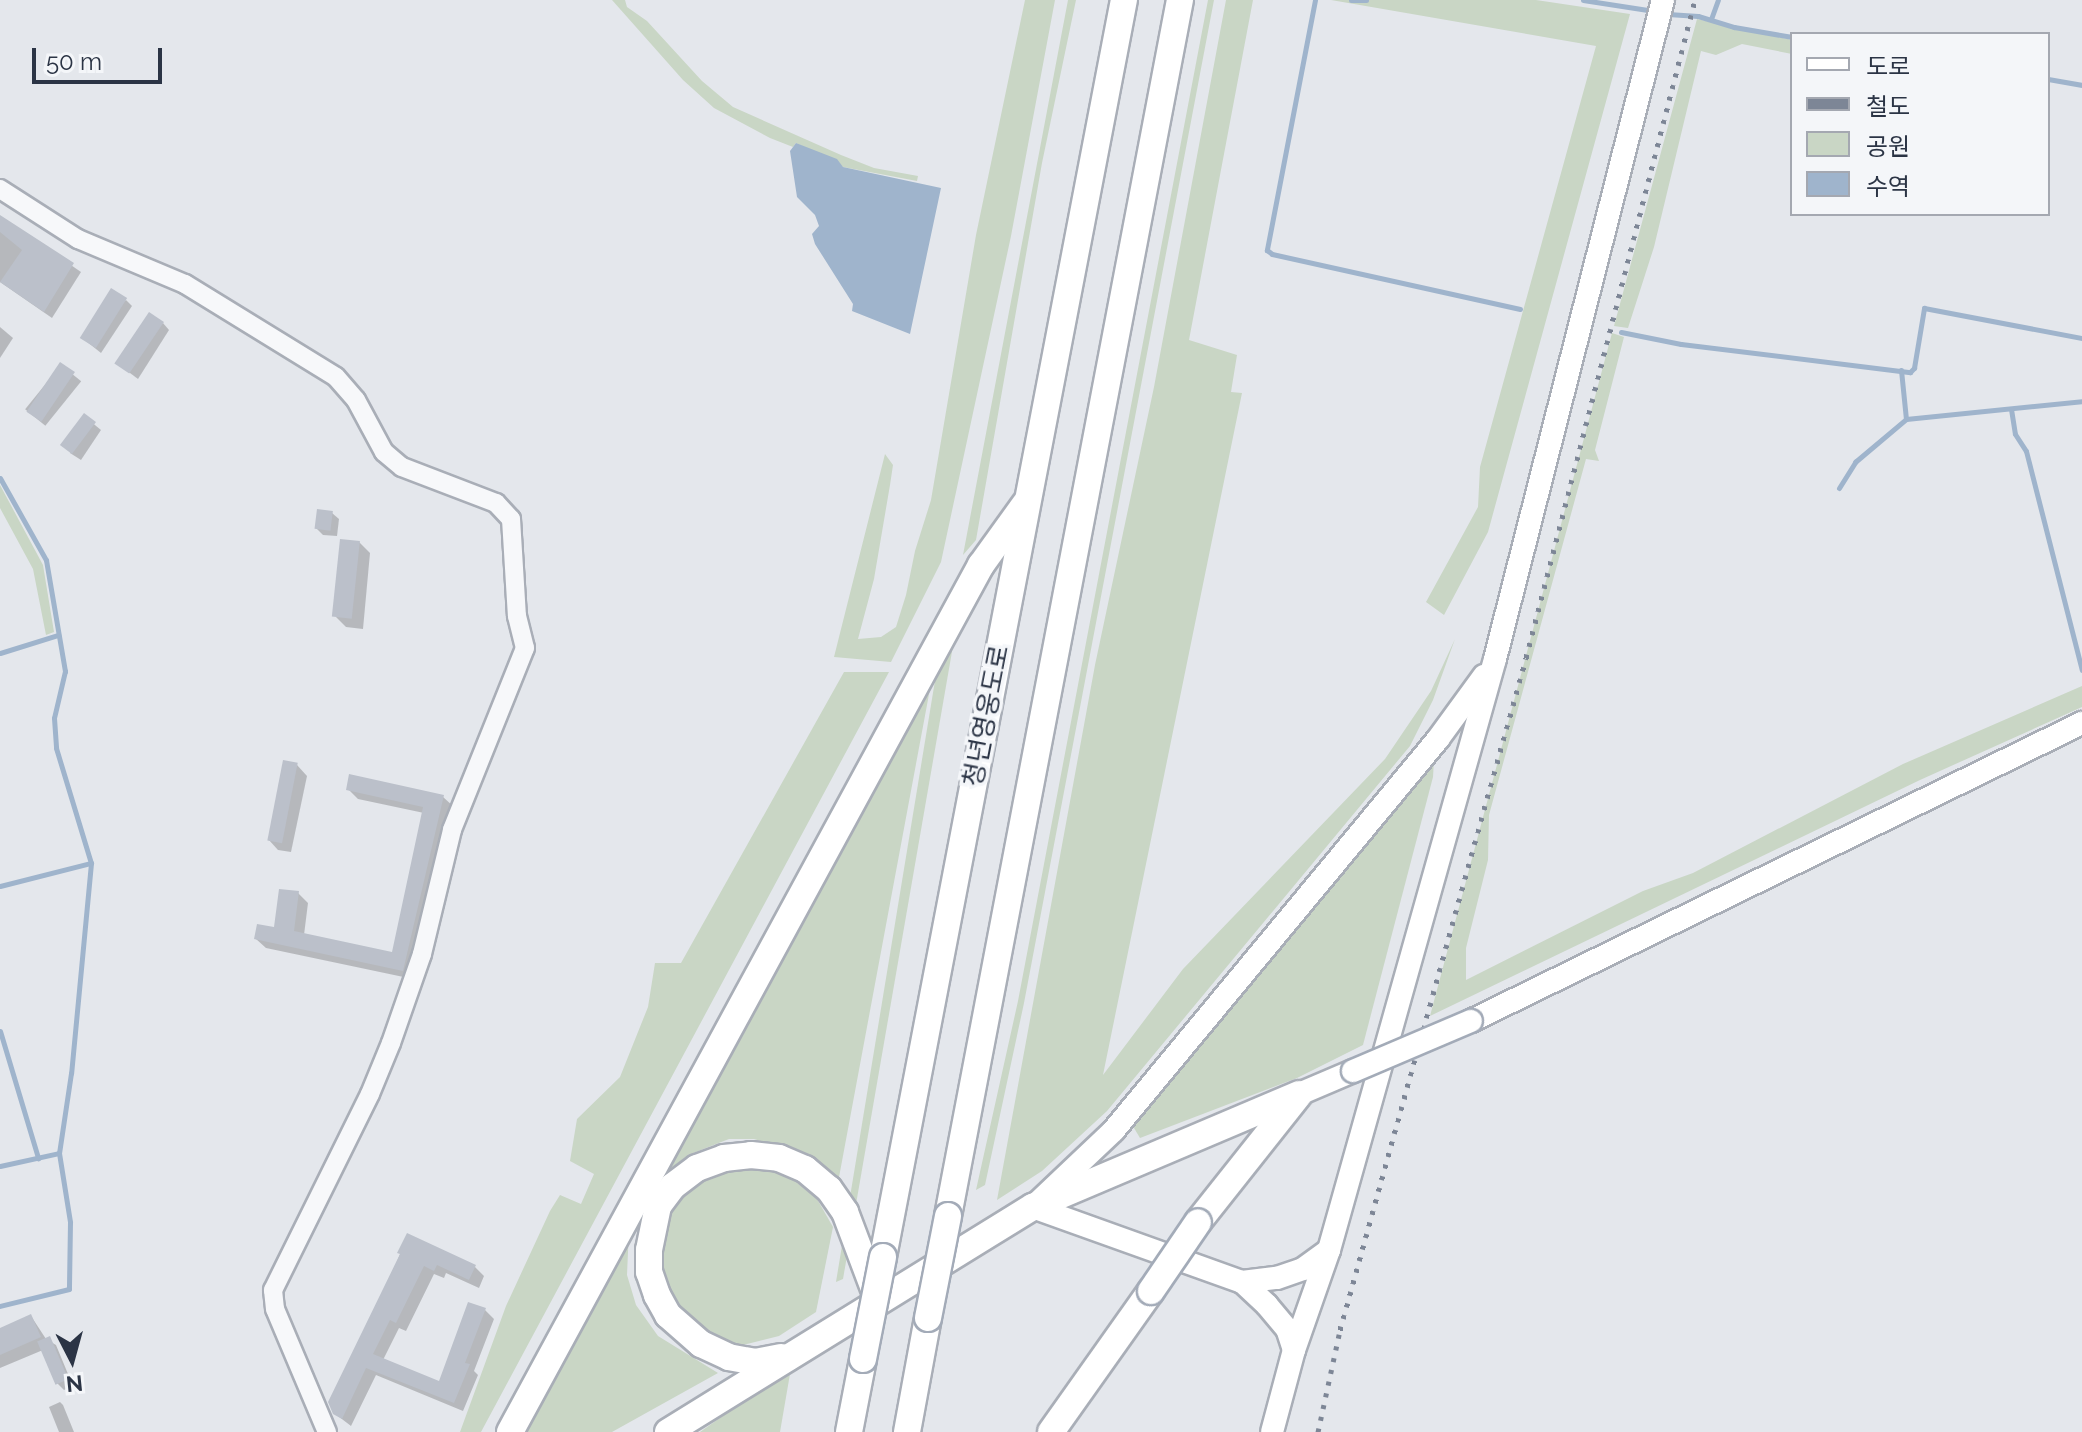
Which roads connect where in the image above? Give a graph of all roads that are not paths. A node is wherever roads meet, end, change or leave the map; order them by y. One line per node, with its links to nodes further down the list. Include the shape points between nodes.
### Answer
1 (1124, 0): 5 (highway, 청년영웅도로)
2 (1180, 0): 19 (highway, bridge)
3 (1662, 2): 6 (main road)
4 (0, 189): 15 (street, via 78,239 185,284 336,377 356,400 384,452 402,467 496,503 511,519 517,616 525,648 452,830 422,954 386,1056 273,1290 275,1309)
5 (1030, 498): 11 (highway, 청년영웅도로); 16 (highway, via 974,577)
6 (1495, 659): 9 (main road, via 1438,739 1114,1130); 10 (main road)
7 (2082, 723): 8 (main road, bridge, via 1471,1021)
8 (1299, 1094): 9 (highway); 20 (highway, bridge, via 1198,1222)
9 (1033, 1207): 12 (main road); 14 (highway)
10 (1329, 1250): 12 (main road, via 1303,1269); 13 (main road)
11 (875, 1262): 14 (highway, via 829,1189 805,1169 779,1158 724,1158 697,1168 673,1186 658,1206 649,1250 649,1272 668,1315 701,1344 729,1357 756,1362); 18 (highway, 청년영웅도로, bridge, via 876,1294)
12 (1242, 1282): 13 (main road, via 1287,1329)
13 (1294, 1350): 21 (main road)
14 (785, 1357): 17 (highway)
15 (327, 1432)
16 (510, 1432)
17 (668, 1432)
18 (849, 1432)
19 (907, 1432)
20 (1051, 1432)
21 (1272, 1432)

